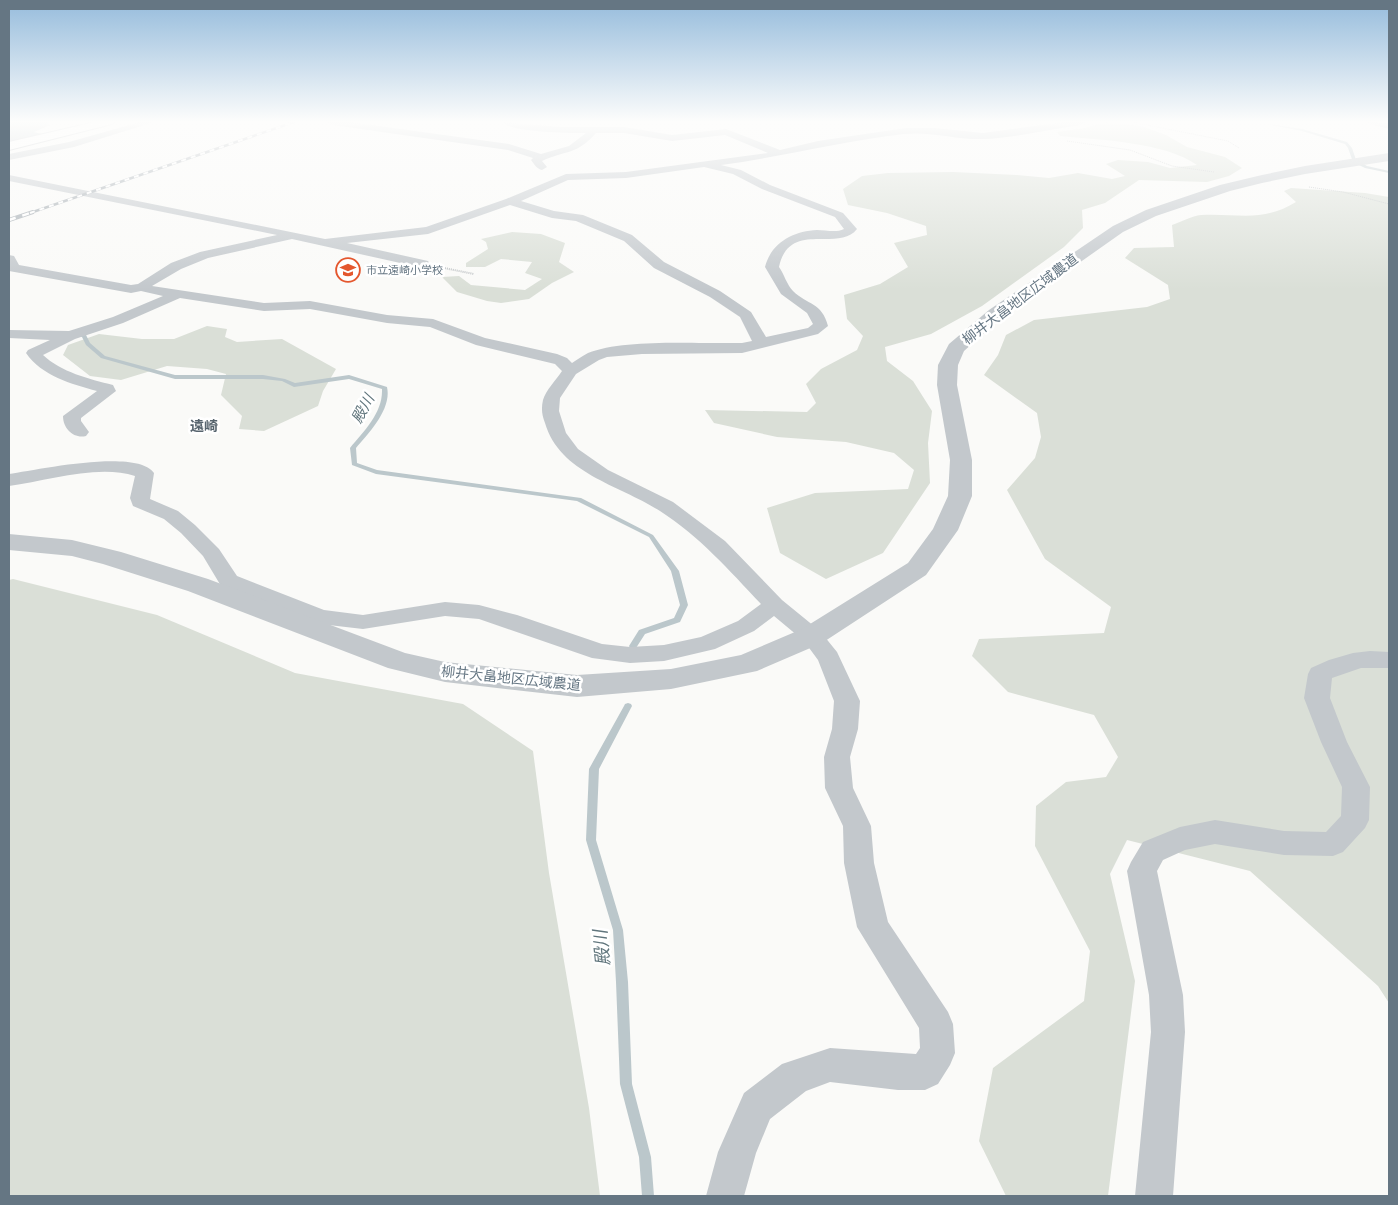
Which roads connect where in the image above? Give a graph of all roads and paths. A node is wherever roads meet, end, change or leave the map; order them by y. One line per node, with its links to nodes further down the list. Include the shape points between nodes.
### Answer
1 (10, 178): 8 (street)
2 (563, 178): 6 (street)
3 (750, 178): 17 (street, via 839,215 851,229 839,235 805,236 781,248 772,267 790,296 814,311 820,319 820,326 813,332)
4 (1266, 178): 23 (street, 柳井大畠地区広域農道, via 1151,213 1118,229 971,333 956,348 948,365 947,385 961,460 960,496 945,530 917,569)
5 (1304, 187): 7 (path, via 1343,192)
6 (510, 201): 9 (street, via 428,230); 17 (street, via 552,214 580,218 628,238 659,265 746,315 756,338)
7 (1389, 204)
8 (292, 235): 9 (street); 13 (street, via 189,260)
9 (326, 242): 11 (street)
10 (9, 259): 13 (street, via 14,268 131,289)
11 (424, 264): 12 (path)
12 (474, 274)
13 (143, 287): 14 (street)
14 (176, 294): 16 (street, via 118,320); 18 (street, via 264,307 310,305 387,319 433,323 481,342 552,357)
15 (9, 334): 16 (street)
16 (70, 336): 19 (street, via 34,353 43,363 86,384 107,389 72,416 72,422)
17 (762, 342): 18 (street, via 728,350 621,350 593,356)
18 (570, 371): 22 (street, via 552,398 550,412 557,434 572,453 601,474 666,506 711,540)
19 (80, 432)
20 (9, 480): 22 (street, via 99,466 127,467 145,473 140,502 171,515 188,529 212,553 229,581 320,617 362,622 445,609 478,612 600,652 630,655 664,653 707,643 746,626)
21 (9, 542): 23 (street, 柳井大畠地区広域農道, via 72,548 112,558 198,585 398,661 445,672 525,682 577,686 671,679 747,664)
22 (774, 605): 23 (street)
23 (812, 636): 25 (street, via 829,658 847,701 845,729 837,757 839,788 857,826 859,863 873,927 936,1024 938,1053 925,1072 830,1065 795,1077 756,1106 737,1152)
24 (1389, 660): 26 (street, via 1378,658 1346,662 1320,674 1317,698 1356,787 1355,820 1333,844 1284,843 1216,832 1180,839 1153,851 1142,871 1166,995 1168,1032)
25 (725, 1196)
26 (1154, 1196)

